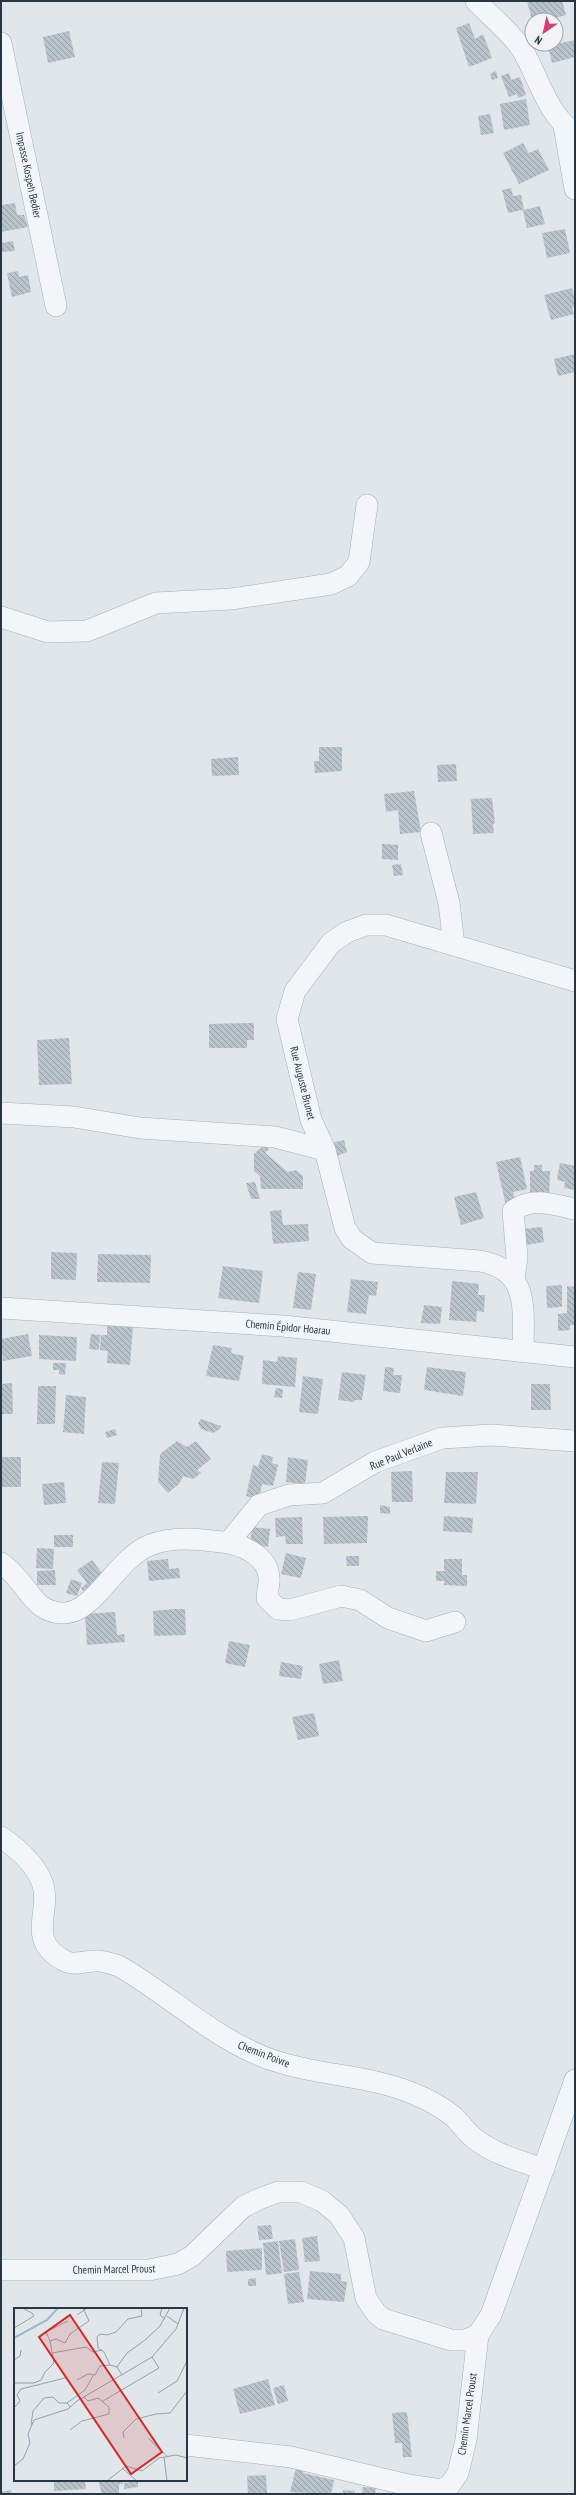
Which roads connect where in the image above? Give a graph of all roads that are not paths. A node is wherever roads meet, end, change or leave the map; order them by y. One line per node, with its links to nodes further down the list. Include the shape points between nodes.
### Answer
1 (476, 1): 3 (street, via 522,50 556,115)
2 (1, 43): 5 (street, Impasse Kospeh Bedier)
3 (569, 130): 4 (street)
4 (575, 189)
5 (56, 306)
6 (367, 505): 7 (street, via 359,562 348,576 331,584 231,599 156,603 88,631 48,632)
7 (1, 617)
8 (431, 833): 9 (street, via 448,903)
9 (454, 945): 10 (street, Rue Auguste Brunet); 12 (street, Rue Auguste Brunet, via 386,925 366,925 347,932 331,943 295,991 287,1019 311,1120)
10 (575, 981)
11 (1, 1113): 12 (street, via 74,1117 140,1128 275,1137)
12 (325, 1150): 14 (street, Rue Auguste Brunet, via 345,1228 361,1247 372,1253 384,1255 493,1263 505,1269)
13 (574, 1209): 14 (street, via 530,1202 521,1204 513,1211 518,1257)
14 (514, 1279): 16 (street, Rue Auguste Brunet, via 521,1291 523,1304)
15 (1, 1308): 16 (street, Chemin Épidor Hoarau, via 283,1326)
16 (523, 1352): 17 (street, Chemin Épidor Hoarau)
17 (575, 1357)
18 (575, 1441): 19 (street, Rue Paul Verlaine, via 492,1435 442,1438 376,1462 323,1493 289,1495 259,1505)
19 (229, 1542): 20 (street, via 173,1539 149,1545 128,1558 88,1604 77,1611 65,1613 53,1612 42,1607); 21 (street, via 257,1554 263,1560 269,1577 267,1598 278,1609 290,1610 340,1596 360,1600 388,1618 426,1631)
20 (1, 1563)
21 (455, 1622)
22 (1, 1837): 24 (street, Chemin Poivre, via 17,1848 42,1882 45,1901 40,1927 45,1941 54,1954 66,1962 77,1964 96,1960 119,1966 240,2046 282,2063 411,2092 432,2102 453,2117 474,2138 491,2150)
23 (575, 2080): 24 (street)
24 (544, 2169): 26 (street, Chemin Marcel Proust, via 491,2315)
25 (1, 2270): 26 (street, Chemin Marcel Proust, via 164,2268 192,2256 243,2207 278,2192 302,2192 322,2201 339,2215 354,2238 366,2298 376,2313 392,2322 451,2340 466,2340)
26 (478, 2335): 27 (street, Chemin Marcel Proust, via 466,2440 458,2473 450,2485 442,2490 408,2485 292,2457)
27 (187, 2445)

